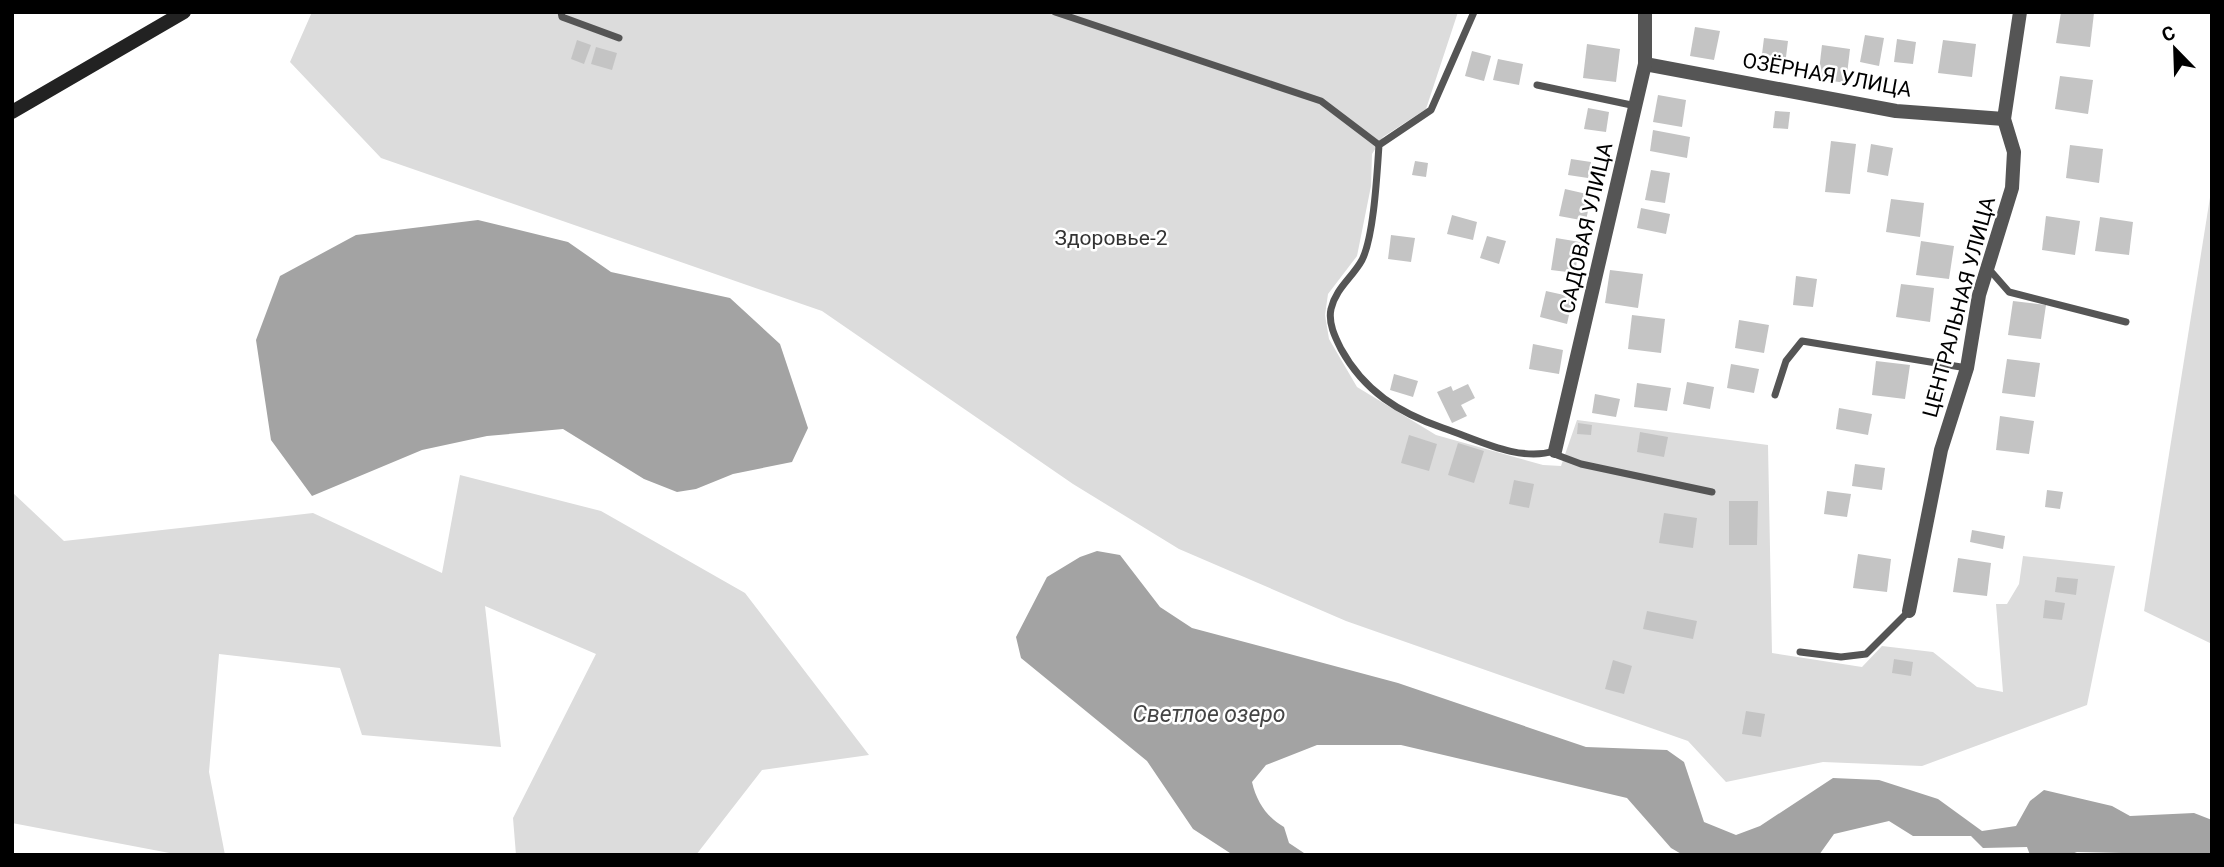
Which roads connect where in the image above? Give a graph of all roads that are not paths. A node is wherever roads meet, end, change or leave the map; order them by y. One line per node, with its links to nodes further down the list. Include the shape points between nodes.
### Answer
1 (184, 12): 11 (street)
2 (561, 12): 7 (lane, via 562,17)
3 (1055, 12): 13 (lane, via 1321,101)
4 (1474, 12): 13 (lane, via 1431,110)
5 (1645, 12): 8 (street, САДОВАЯ УЛИЦА)
6 (2020, 12): 12 (street, ЦЕНТРАЛЬНАЯ УЛИЦА)
7 (620, 38)
8 (1645, 64): 10 (street, САДОВАЯ УЛИЦА); 12 (street, ОЗЁРНАЯ УЛИЦА, via 1896,111)
9 (1537, 85): 10 (lane)
10 (1636, 106): 18 (street, САДОВАЯ УЛИЦА)
11 (12, 112)
12 (2004, 119): 14 (street, ЦЕНТРАЛЬНАЯ УЛИЦА, via 2014,152 2012,188)
13 (1379, 145): 18 (lane, via 1376,197 1362,259 1336,292 1330,313 1333,334 1354,373 1384,401 1422,421 1497,448 1539,456)
14 (1987, 268): 15 (lane, via 2009,292); 16 (street, ЦЕНТРАЛЬНАЯ УЛИЦА)
15 (2126, 322)
16 (1967, 368): 17 (lane, via 1802,341 1786,360); 20 (street, ЦЕНТРАЛЬНАЯ УЛИЦА, via 1941,450)
17 (1775, 395)
18 (1555, 451): 19 (lane, via 1581,464)
19 (1712, 492)
20 (1909, 611): 21 (lane, via 1867,654 1842,657)
21 (1800, 652)

